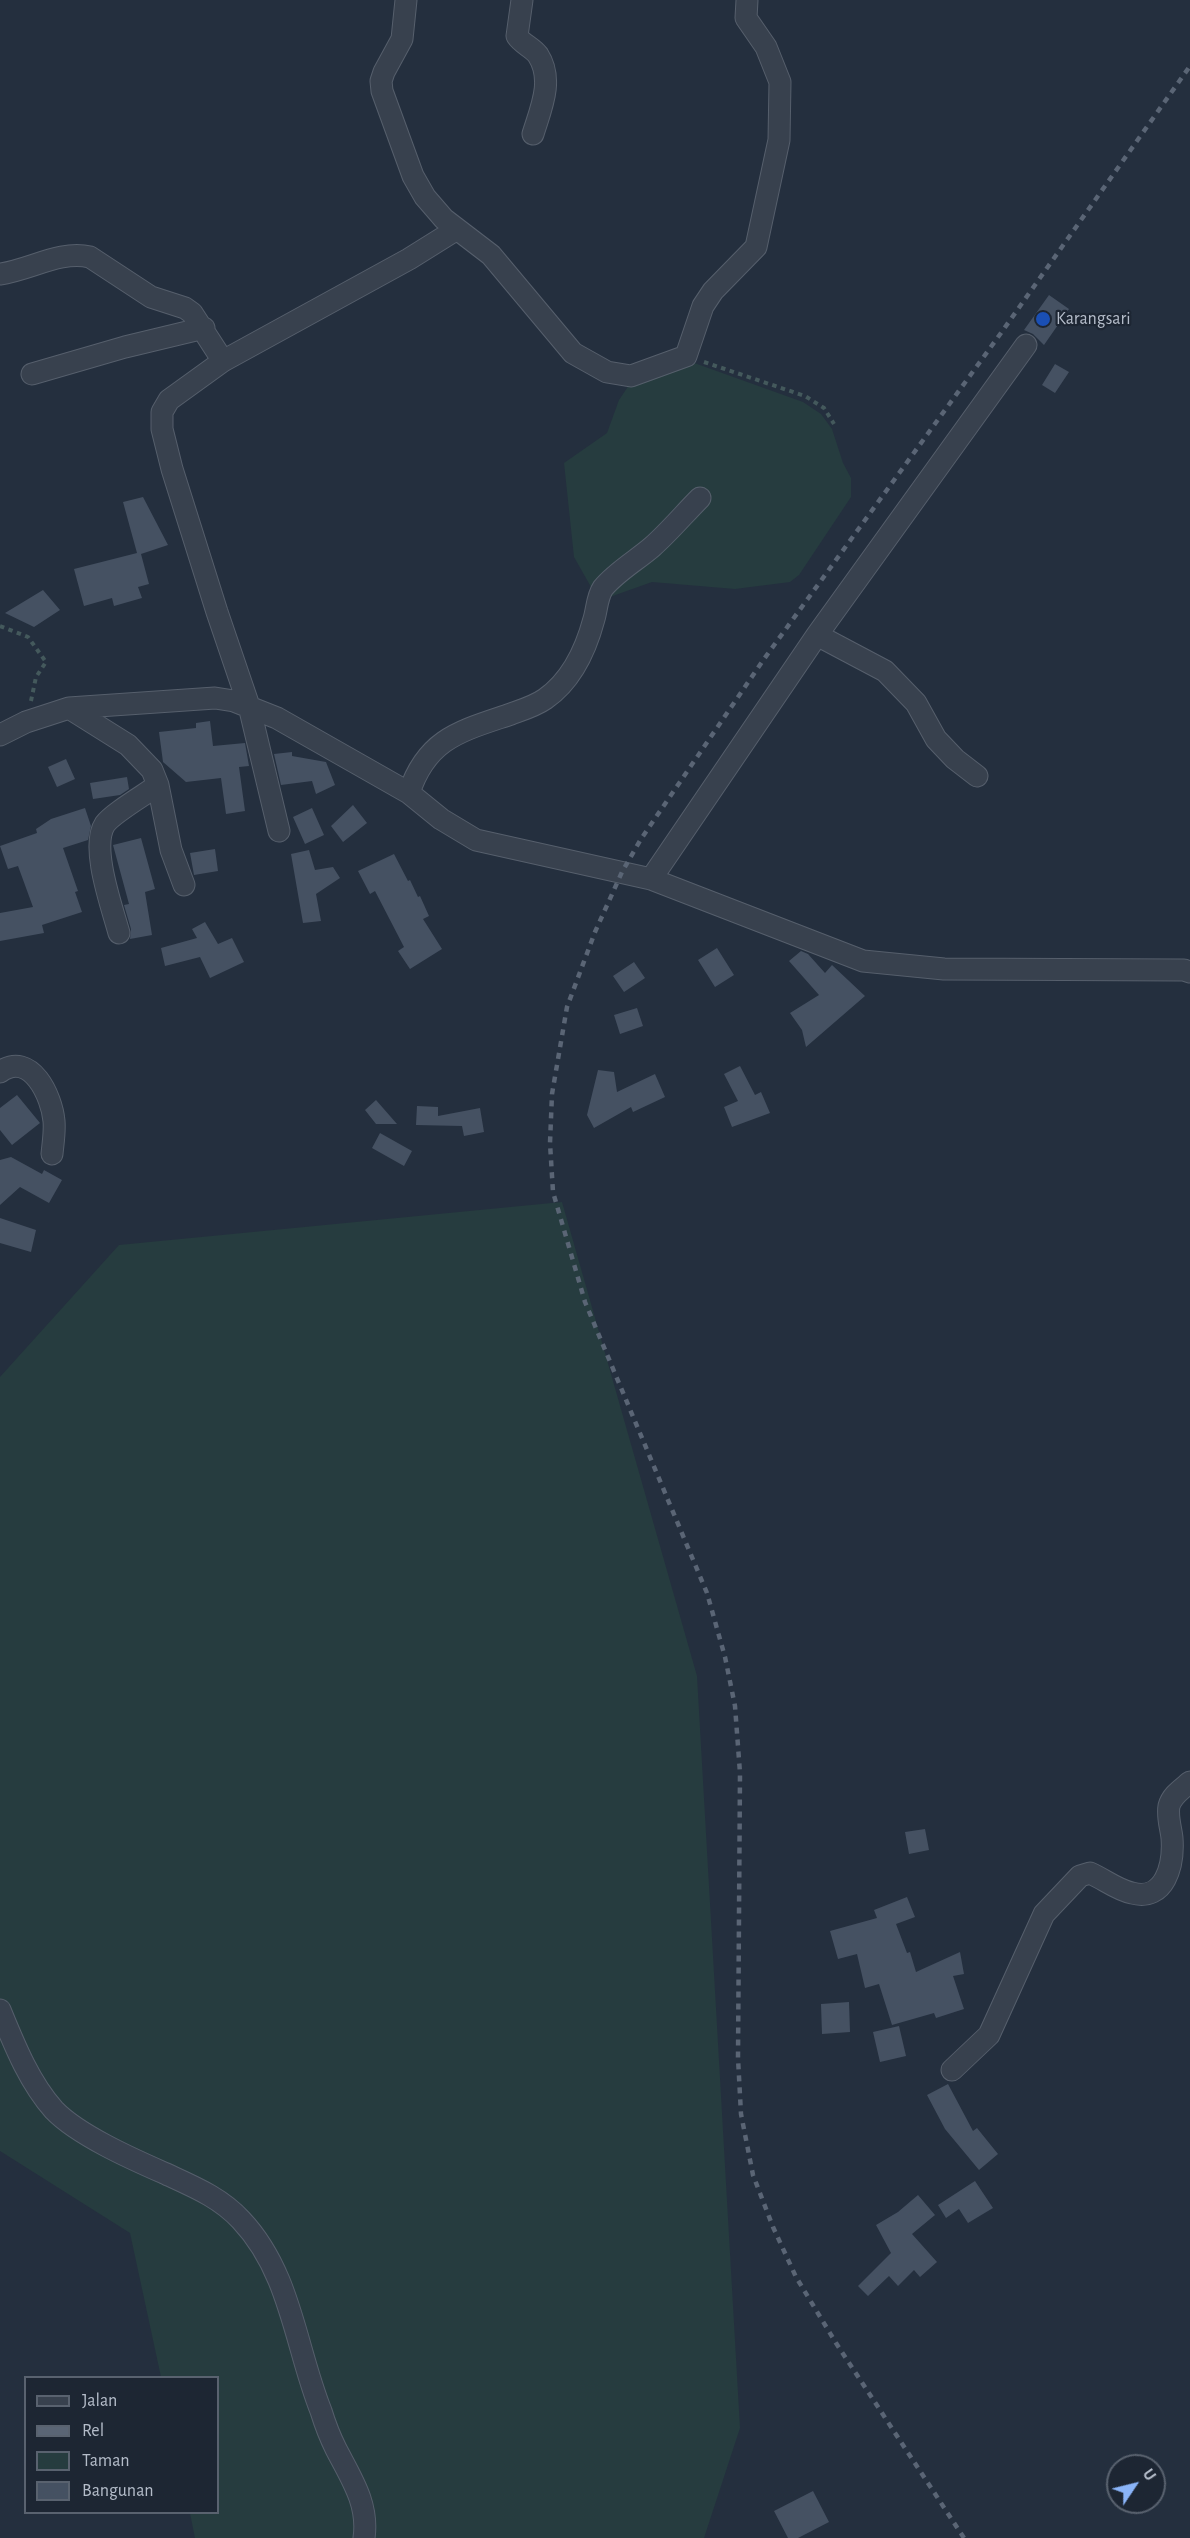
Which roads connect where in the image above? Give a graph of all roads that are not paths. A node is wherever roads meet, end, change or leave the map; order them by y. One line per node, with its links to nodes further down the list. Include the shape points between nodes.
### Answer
1 (406, 0): 5 (street, via 402,39 384,72 382,91 413,176 433,208)
2 (522, 0): 4 (street, via 517,36 537,53 546,82)
3 (747, 0): 5 (street, via 746,18 766,47 780,82 778,140 756,247 712,291 686,356 630,376 607,372 573,354 498,261)
4 (533, 134)
5 (457, 230): 9 (street)
6 (0, 274): 7 (street, via 67,256 90,257 151,297 184,308)
7 (204, 328): 9 (street); 10 (street)
8 (1026, 345): 12 (street)
9 (223, 361): 13 (street, via 169,400 162,412 162,429)
10 (32, 374)
11 (700, 498): 18 (street, via 603,589 586,645 562,683 545,699 464,730 441,743 414,776)
12 (817, 635): 16 (street, via 885,670 916,703 936,739); 20 (street)
13 (249, 706): 14 (street, via 215,698); 18 (street); 19 (street)
14 (69, 708): 15 (street); 17 (street, via 139,754)
15 (0, 735)
16 (977, 776)
17 (158, 785): 21 (street, via 171,850); 22 (street, via 106,823 100,836 100,855)
18 (409, 793): 20 (street, via 476,840)
19 (279, 831)
20 (651, 879): 23 (street, via 863,962 944,969)
21 (184, 885)
22 (119, 933)
23 (1190, 972)
24 (0, 1072): 25 (street, via 18,1067 28,1069 42,1082 54,1120)
25 (52, 1154)
26 (1190, 1782): 28 (street, via 1169,1808 1172,1848 1170,1867 1161,1888 1139,1895 1090,1874 1080,1876 1044,1914 989,2035)
27 (0, 2010): 29 (street, via 32,2078 56,2112 112,2148 223,2203 261,2246 284,2289 315,2398 361,2497)
28 (952, 2070)
29 (364, 2538)

